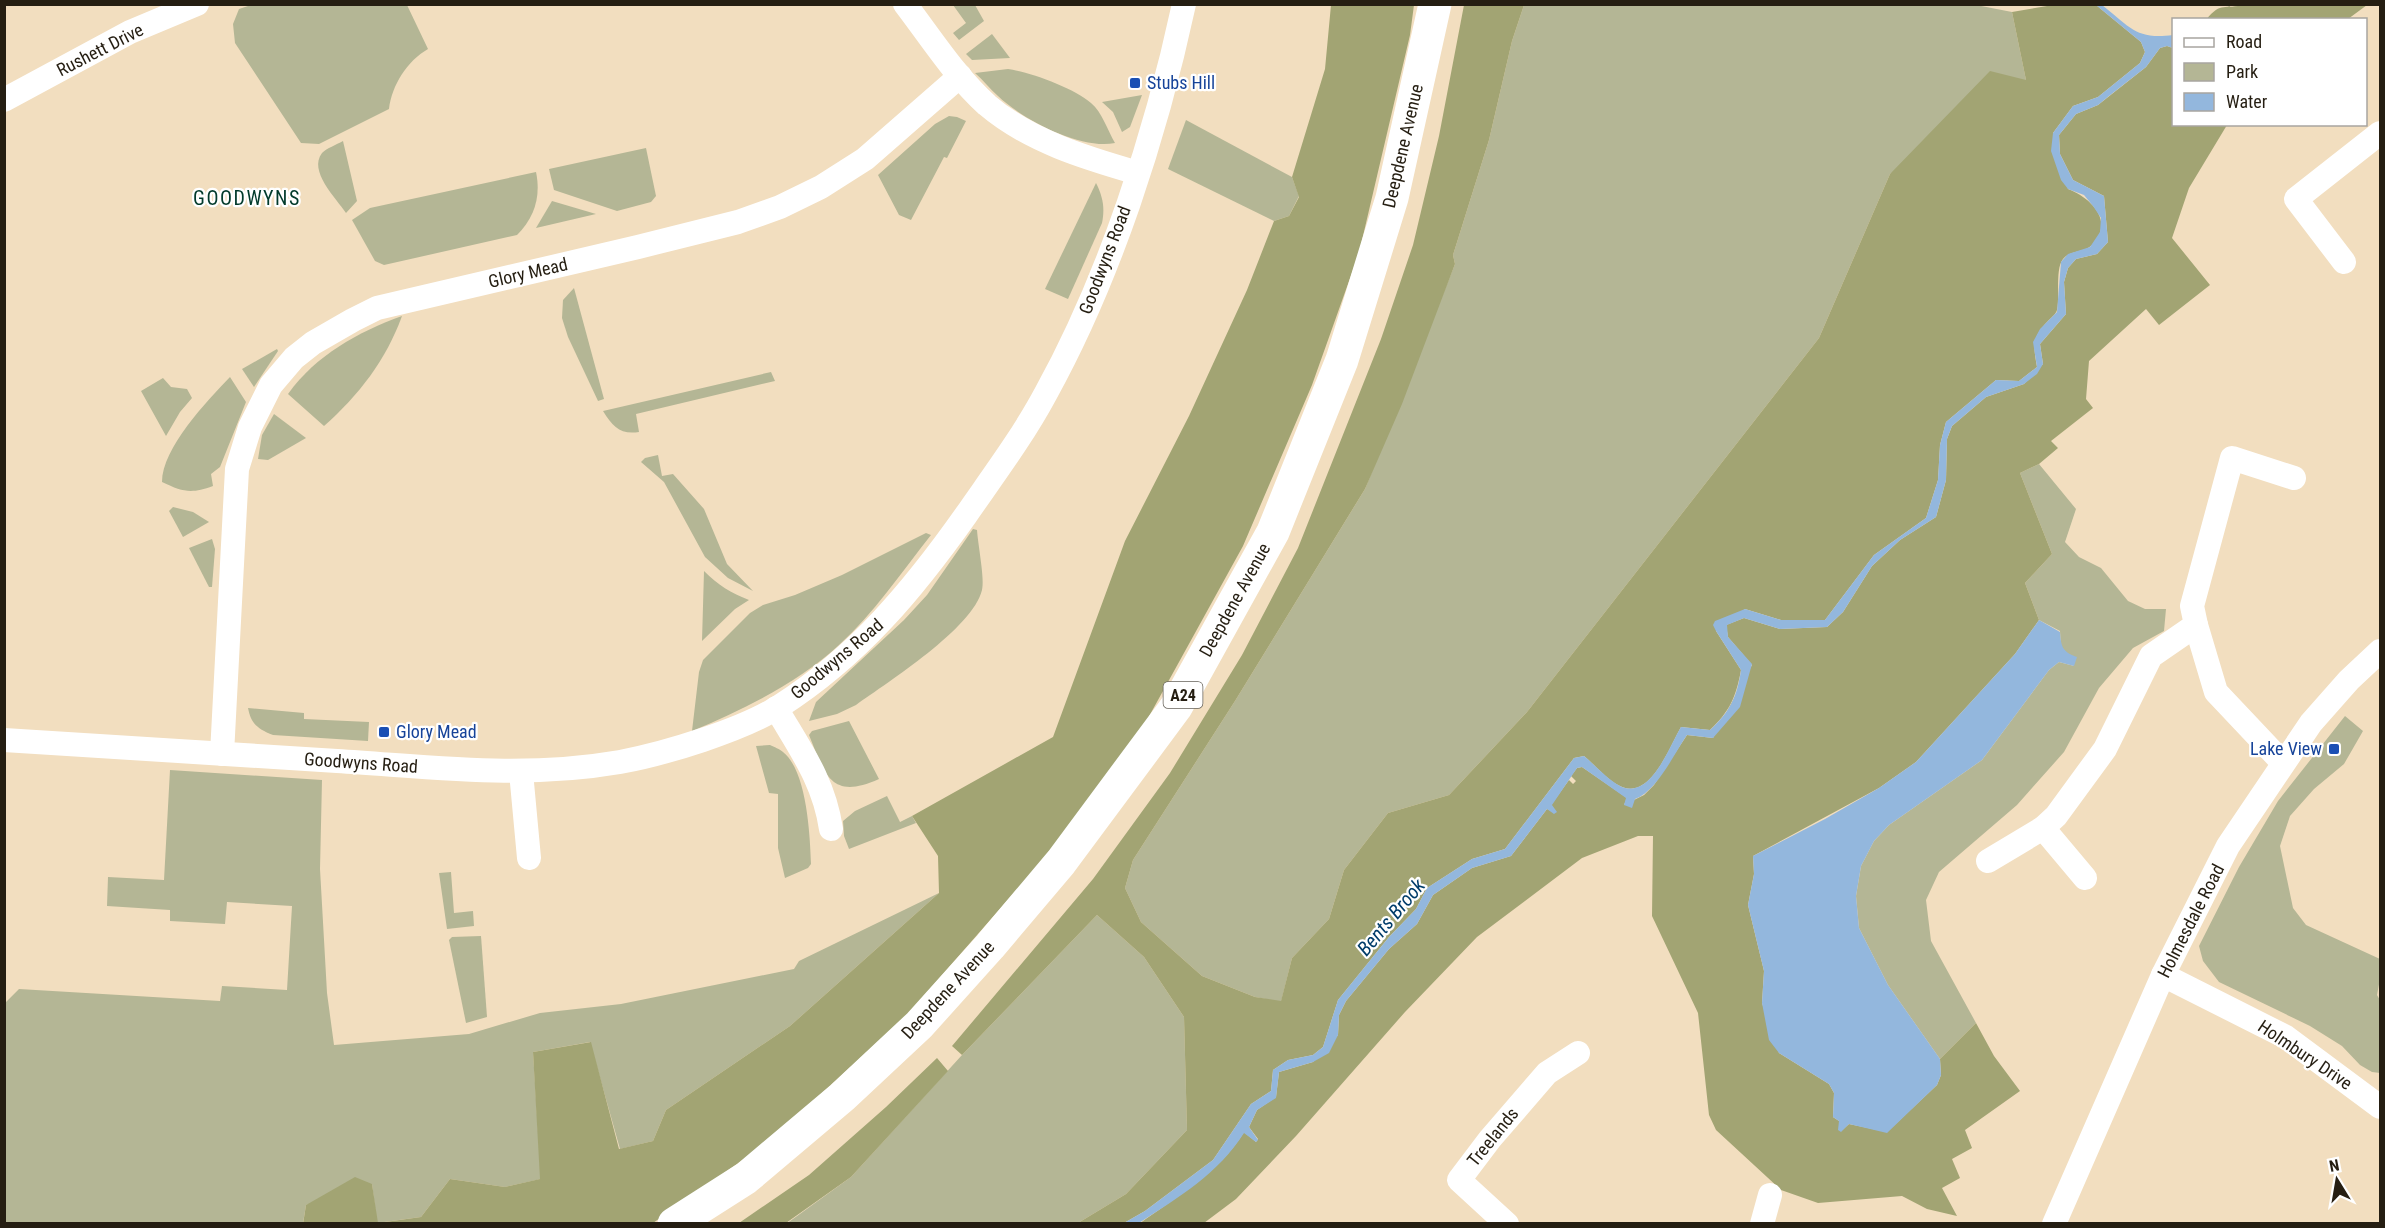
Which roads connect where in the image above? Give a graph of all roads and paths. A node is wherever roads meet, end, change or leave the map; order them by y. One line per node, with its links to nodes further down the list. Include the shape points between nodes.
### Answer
1 (197, 4): 6 (street, Rushett Drive, via 130,32)
2 (905, 4): 5 (street)
3 (1184, 4): 8 (street, Goodwyns Road)
4 (1435, 4): 27 (highway, Deepdene Avenue / A24, via 1392,198 1342,360 1273,532 1176,707 1061,862 918,1025 746,1178)
5 (960, 76): 8 (street, via 987,105 1020,129 1092,160); 15 (street, Glory Mead, via 865,159 780,207 738,222 377,308 313,343 294,358 271,385 260,406 237,469)
6 (4, 100)
7 (2380, 132): 9 (street, via 2296,199)
8 (1138, 173): 13 (street, Goodwyns Road, via 1078,327 1045,395 992,478 888,616 826,673)
9 (2344, 262)
10 (2294, 478): 11 (street, via 2232,459 2192,606)
11 (2196, 625): 16 (street, via 2216,692); 18 (street, via 2151,656 2105,749)
12 (2380, 651): 16 (street, Holmesdale Road, via 2311,723)
13 (776, 708): 17 (street, Goodwyns Road, via 688,744 623,761); 19 (street, via 817,780)
14 (4, 740): 15 (street, Goodwyns Road)
15 (222, 754): 17 (street, Goodwyns Road)
16 (2283, 763): 23 (street, Holmesdale Road, via 2228,846)
17 (521, 772): 20 (street)
18 (2043, 828): 21 (street); 22 (street)
19 (831, 830)
20 (529, 858)
21 (1988, 861)
22 (2085, 878)
23 (2163, 975): 25 (street, Holmbury Drive, via 2286,1037); 30 (street, Holmesdale Road)
24 (1578, 1053): 28 (street, Treelands, via 1547,1073 1459,1180)
25 (2380, 1107)
26 (1770, 1195): 29 (street)
27 (674, 1224)
28 (1507, 1224)
29 (1762, 1224)
30 (2054, 1224)

